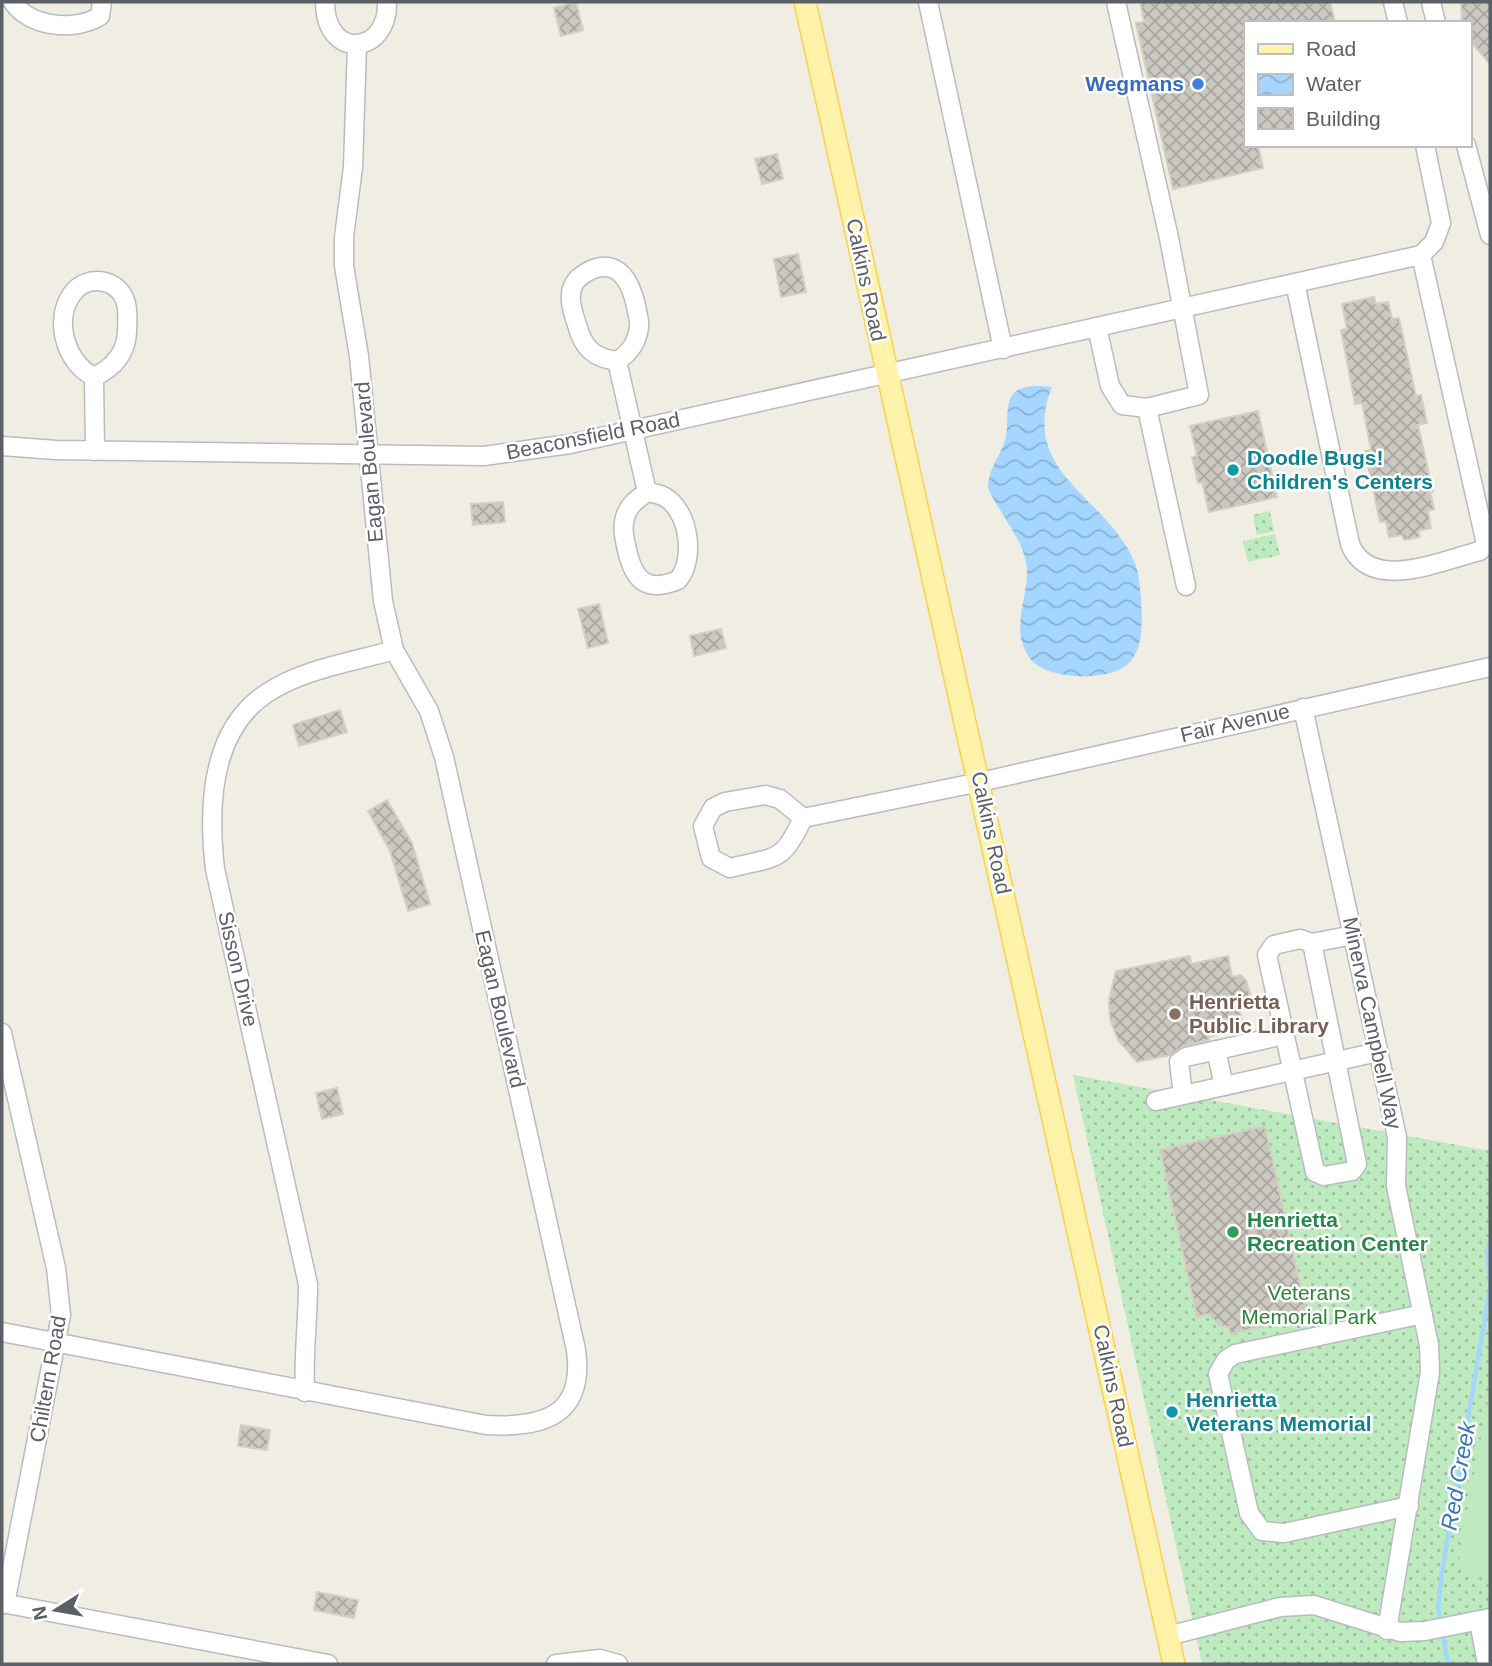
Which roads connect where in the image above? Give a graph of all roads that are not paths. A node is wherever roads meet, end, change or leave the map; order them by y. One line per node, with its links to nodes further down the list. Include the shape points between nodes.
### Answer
1 (13, 2): 2 (street, via 24,16 38,22 80,23 100,16)
2 (102, 2)
3 (325, 2): 12 (street, via 328,26 335,36)
4 (387, 2): 12 (street, via 384,25)
5 (805, 2): 22 (main road, Calkins Road)
6 (928, 2): 20 (street)
7 (1116, 2): 18 (street)
8 (1393, 2): 10 (street)
9 (1431, 2): 11 (street)
10 (1398, 21)
11 (1436, 21)
12 (357, 45): 28 (street, Eagan Boulevard, via 344,266 359,356)
13 (1424, 147): 16 (street, via 1441,223 1434,242)
14 (1467, 147): 15 (street)
15 (1490, 235)
16 (1421, 255): 17 (street, Beaconsfield Road); 17 (street, via 1486,544 1480,551 1391,572 1369,568 1350,544)
17 (1295, 283): 18 (street, Beaconsfield Road)
18 (1183, 308): 19 (street, Beaconsfield Road); 24 (street, via 1199,395)
19 (1097, 327): 20 (street, Beaconsfield Road); 24 (street, via 1110,386 1122,405)
20 (1003, 349): 22 (street, Beaconsfield Road)
21 (617, 361): 21 (street, via 628,354 640,325 627,279 619,271 599,267 574,284 571,305 584,346 601,359); 25 (street)
22 (886, 374): 25 (street, Beaconsfield Road); 34 (main road, Calkins Road)
23 (94, 377): 23 (street, via 116,362 127,341 125,299 112,284 102,281 73,292 65,313 69,355); 27 (street)
24 (1147, 408): 30 (street)
25 (632, 430): 28 (street, Beaconsfield Road, via 536,451 484,456); 29 (street)
26 (2, 446): 27 (street, Beaconsfield Road)
27 (95, 451): 28 (street, Beaconsfield Road)
28 (368, 455): 31 (street, Eagan Boulevard, via 383,601)
29 (647, 492): 29 (street, via 627,512 623,534 631,569 646,583 657,586 678,580 689,551 680,513 664,496)
30 (1186, 586)
31 (394, 650): 50 (street, Sisson Drive, via 292,680 266,693 243,716 227,742 216,771 212,803 215,869 308,1284); 50 (street, Eagan Boulevard, via 429,711 444,757 576,1350 578,1378 570,1401 560,1412 512,1426)
32 (1490, 667): 33 (street, Fair Avenue)
33 (1303, 708): 34 (street, Fair Avenue); 36 (street, Minerva Campbell Way)
34 (980, 782): 35 (street, Fair Avenue); 55 (main road, Calkins Road)
35 (803, 818): 35 (street, via 780,799 765,795 725,802 713,808 703,826 711,858 730,868 788,849)
36 (1353, 935): 37 (street); 41 (street, Minerva Campbell Way)
37 (1312, 943): 39 (street, via 1300,940 1274,945 1267,955); 42 (street)
38 (2, 1033): 49 (street, Chiltern Road, via 56,1268 61,1315)
39 (1284, 1035): 40 (street); 43 (street)
40 (1216, 1050): 44 (street); 45 (street, via 1179,1062)
41 (1378, 1052): 42 (street); 47 (street, Minerva Campbell Way, via 1398,1137 1396,1186)
42 (1336, 1061): 43 (street); 43 (street, via 1357,1164 1352,1171 1324,1176 1315,1172)
43 (1292, 1071): 44 (street)
44 (1224, 1086): 45 (street)
45 (1183, 1095): 46 (street)
46 (1156, 1101)
47 (1423, 1314): 51 (street, Minerva Campbell Way, via 1430,1371); 51 (street, via 1235,1354 1219,1374 1250,1513 1262,1531 1284,1533)
48 (2, 1332): 49 (street, Eagan Boulevard)
49 (57, 1343): 50 (street, Eagan Boulevard); 52 (street, Chiltern Road)
50 (305, 1392)
51 (1409, 1506): 54 (street, Minerva Campbell Way)
52 (3, 1603): 56 (street)
53 (1485, 1619): 54 (street, via 1414,1632); 60 (street)
54 (1387, 1630): 55 (street, via 1314,1605 1280,1607)
55 (1168, 1636): 59 (main road, Calkins Road)
56 (328, 1664)
57 (556, 1664): 58 (street, via 600,1659)
58 (618, 1664)
59 (1174, 1664)
60 (1487, 1664)

